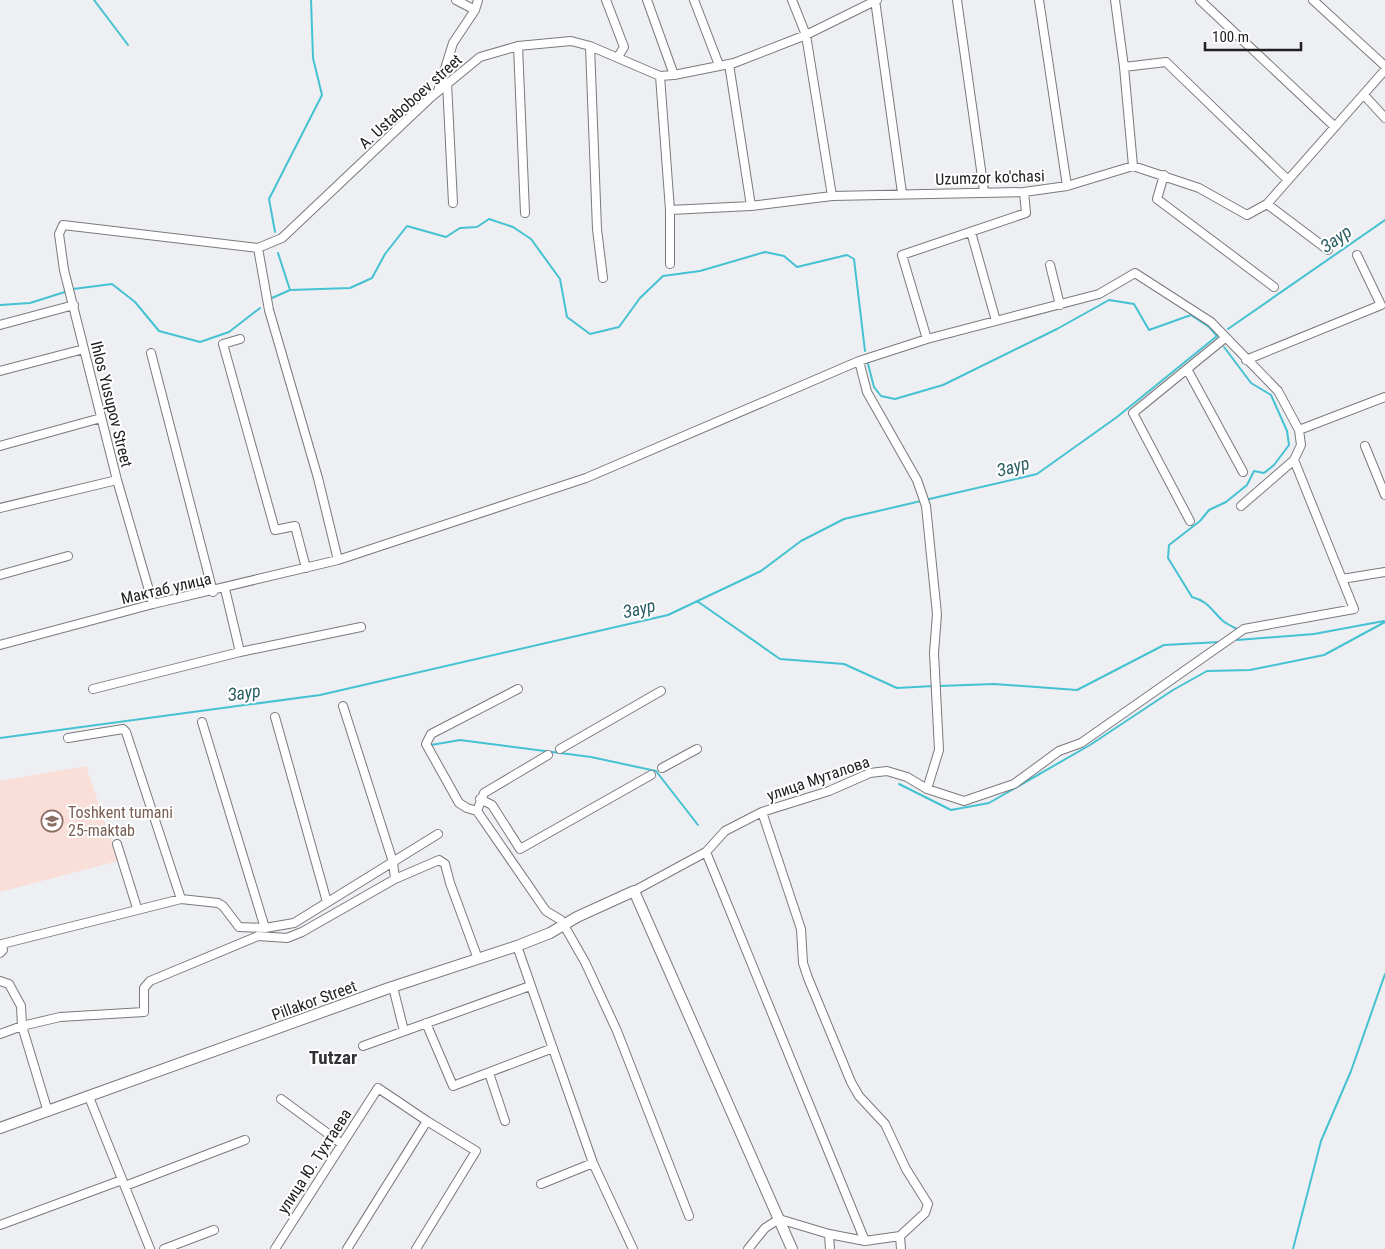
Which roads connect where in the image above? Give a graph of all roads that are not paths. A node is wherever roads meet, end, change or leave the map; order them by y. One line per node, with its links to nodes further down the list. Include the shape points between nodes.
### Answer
1 (456, 0): 13 (street)
2 (478, 0): 13 (street)
3 (606, 0): 17 (street, via 624,46)
4 (647, 0): 23 (street)
5 (694, 0): 19 (street)
6 (792, 0): 14 (street)
7 (876, 0): 14 (street, A. Ustaboboev street); 36 (street)
8 (956, 0): 34 (street)
9 (1039, 0): 33 (street)
10 (1115, 0): 21 (street)
11 (1200, 0): 29 (street)
12 (1313, 0): 20 (street)
13 (476, 10): 26 (street, via 453,43)
14 (806, 35): 18 (street, A. Ustaboboev street); 37 (street)
15 (518, 46): 16 (street, A. Ustaboboev street, via 571,41); 25 (street, A. Ustaboboev street, via 480,57); 42 (street)
16 (590, 46): 17 (street, A. Ustaboboev street); 49 (street, via 597,229)
17 (618, 57): 24 (street, A. Ustaboboev street)
18 (729, 64): 19 (street, A. Ustaboboev street); 40 (street)
19 (719, 65): 23 (street, A. Ustaboboev street)
20 (1385, 66)
21 (1124, 67): 30 (street); 32 (street, via 1166,62)
22 (1385, 70): 27 (street)
23 (674, 75): 24 (street, A. Ustaboboev street)
24 (660, 76): 41 (street)
25 (447, 83): 26 (street, A. Ustaboboev street); 38 (street)
26 (438, 91): 44 (street, A. Ustaboboev street, via 282,238)
27 (1364, 95): 28 (street); 29 (street)
28 (1385, 118)
29 (1335, 126): 32 (street)
30 (1133, 166): 31 (street); 33 (street, Uzumzor ko'chasi)
31 (1164, 175): 39 (street, via 1199,188 1247,216); 51 (street, via 1157,199)
32 (1288, 180): 39 (street)
33 (1067, 186): 35 (street, Uzumzor ko'chasi)
34 (984, 191): 35 (street, Uzumzor ko'chasi); 36 (street, Uzumzor ko'chasi)
35 (1024, 192): 43 (street, via 1026,213)
36 (902, 193): 37 (street, Uzumzor ko'chasi)
37 (832, 196): 40 (street, Uzumzor ko'chasi)
38 (453, 203)
39 (1267, 204): 45 (street)
40 (751, 206): 41 (street, Uzumzor ko'chasi)
41 (670, 210): 47 (street)
42 (526, 213)
43 (971, 232): 55 (street); 59 (street, via 902,255)
44 (258, 248): 50 (street, A. Ustaboboev street, via 63,225 59,234); 79 (street, via 269,310 318,478)
45 (1328, 250)
46 (1357, 255): 54 (street)
47 (670, 264)
48 (1050, 265): 53 (street)
49 (603, 278)
50 (68, 287): 52 (street, Ihlos Yusupov Street)
51 (1274, 288)
52 (74, 305): 56 (street); 60 (street, Ihlos Yusupov Street)
53 (1060, 305): 55 (street, Мактаб улица); 58 (street, Мактаб улица, via 1099,294 1135,274 1211,322)
54 (1383, 308): 62 (street)
55 (996, 322): 59 (street, Мактаб улица)
56 (0, 325)
57 (240, 338): 80 (street, via 223,344 275,530 295,526)
58 (1225, 338): 62 (street); 64 (street)
59 (928, 339): 63 (street, Мактаб улица)
60 (84, 349): 65 (street); 67 (street, Ihlos Yusupov Street)
61 (150, 353): 85 (street)
62 (1246, 360): 68 (street, via 1278,391)
63 (859, 362): 79 (street, Мактаб улица, via 586,478); 102 (street, via 867,392 926,506 937,614 934,653 939,750)
64 (1187, 369): 72 (street); 77 (street, via 1133,413)
65 (0, 371)
66 (1385, 397): 68 (street)
67 (101, 418): 69 (street); 73 (street, Ihlos Yusupov Street)
68 (1299, 430): 71 (street, via 1301,445)
69 (0, 446)
70 (1365, 446): 74 (street)
71 (1294, 460): 75 (street); 83 (street)
72 (1243, 472)
73 (117, 480): 76 (street, Ihlos Yusupov Street); 86 (street)
74 (1385, 495)
75 (1242, 506)
76 (0, 508)
77 (1190, 522)
78 (68, 556): 82 (street)
79 (338, 560): 80 (street, Мактаб улица)
80 (306, 568): 84 (street, Мактаб улица)
81 (1385, 572): 83 (street)
82 (0, 575)
83 (1342, 579): 102 (street, улица Муталова, via 1354,609 1244,629 1081,743 1059,751 1014,784 964,801)
84 (224, 589): 85 (street, Мактаб улица); 89 (street)
85 (213, 592): 86 (street, Мактаб улица)
86 (153, 604): 88 (street, Мактаб улица)
87 (360, 627): 89 (street)
88 (0, 645)
89 (240, 652): 90 (street)
90 (93, 689)
91 (518, 689): 104 (street, via 427,738 426,744 459,803)
92 (660, 691): 97 (street)
93 (343, 706): 109 (street)
94 (275, 717): 113 (street)
95 (202, 722): 116 (street)
96 (68, 738): 112 (street, via 124,729)
97 (560, 749)
98 (697, 749): 100 (street)
99 (548, 755): 103 (street, via 484,793)
100 (662, 768)
101 (651, 775): 103 (street, via 520,849 492,805)
102 (927, 789): 105 (street, улица Муталова, via 887,770 870,773 829,791)
103 (480, 799): 104 (street)
104 (477, 811): 115 (street, via 546,911 561,920)
105 (762, 812): 108 (street, улица Муталова, via 726,831); 147 (street, via 801,928 803,963 846,1072 859,1096 885,1124 906,1169 928,1204 925,1213)
106 (438, 834): 109 (street)
107 (117, 844): 114 (street)
108 (706, 852): 111 (street, улица Муталова); 148 (street)
109 (393, 862): 110 (street); 113 (street)
110 (395, 878): 120 (street, via 440,860 445,864); 125 (street, via 302,932 287,938 258,936 150,982 144,988 144,1012 60,1017)
111 (634, 891): 115 (street, Pillakor Street); 143 (street)
112 (181, 899): 114 (street); 116 (street, via 218,903 236,926)
113 (327, 902): 116 (street, via 294,923)
114 (137, 908): 117 (street)
115 (564, 926): 118 (street, Pillakor Street); 142 (street, via 617,1030)
116 (265, 928)
117 (1, 942): 119 (street, via 3,950)
118 (517, 946): 120 (street, Pillakor Street); 122 (street)
119 (0, 953)
120 (478, 959): 123 (street, Pillakor Street)
121 (0, 981): 125 (street, via 10,984 21,1006)
122 (530, 986): 124 (street); 129 (street)
123 (392, 987): 126 (street); 131 (street, Pillakor Street)
124 (426, 1023): 126 (street); 130 (street, via 453,1086)
125 (22, 1026): 127 (street); 133 (street)
126 (404, 1031): 128 (street)
127 (0, 1034)
128 (363, 1046)
129 (553, 1048): 130 (street); 139 (street)
130 (489, 1073): 135 (street)
131 (89, 1097): 133 (street, Pillakor Street); 140 (street)
132 (280, 1099): 138 (street)
133 (48, 1112): 136 (street, Pillakor Street)
134 (426, 1121): 138 (street, улица Ю. Тухтаева, via 378,1088); 152 (street); 153 (street, via 476,1150)
135 (505, 1121)
136 (0, 1128)
137 (245, 1140): 140 (street)
138 (342, 1144): 151 (street, улица Ю. Тухтаева)
139 (593, 1164): 141 (street); 154 (street)
140 (124, 1183): 144 (street); 149 (street)
141 (541, 1184)
142 (688, 1216)
143 (779, 1219): 146 (street); 155 (street, via 765,1228); 156 (street)
144 (0, 1225)
145 (214, 1230): 150 (street)
146 (829, 1234): 148 (street); 157 (street)
147 (900, 1236): 148 (street); 158 (street)
148 (865, 1241)
149 (150, 1249)
150 (164, 1249)
151 (274, 1249)
152 (347, 1249)
153 (416, 1249)
154 (633, 1249)
155 (748, 1249)
156 (792, 1249)
157 (830, 1249)
158 (901, 1249)

